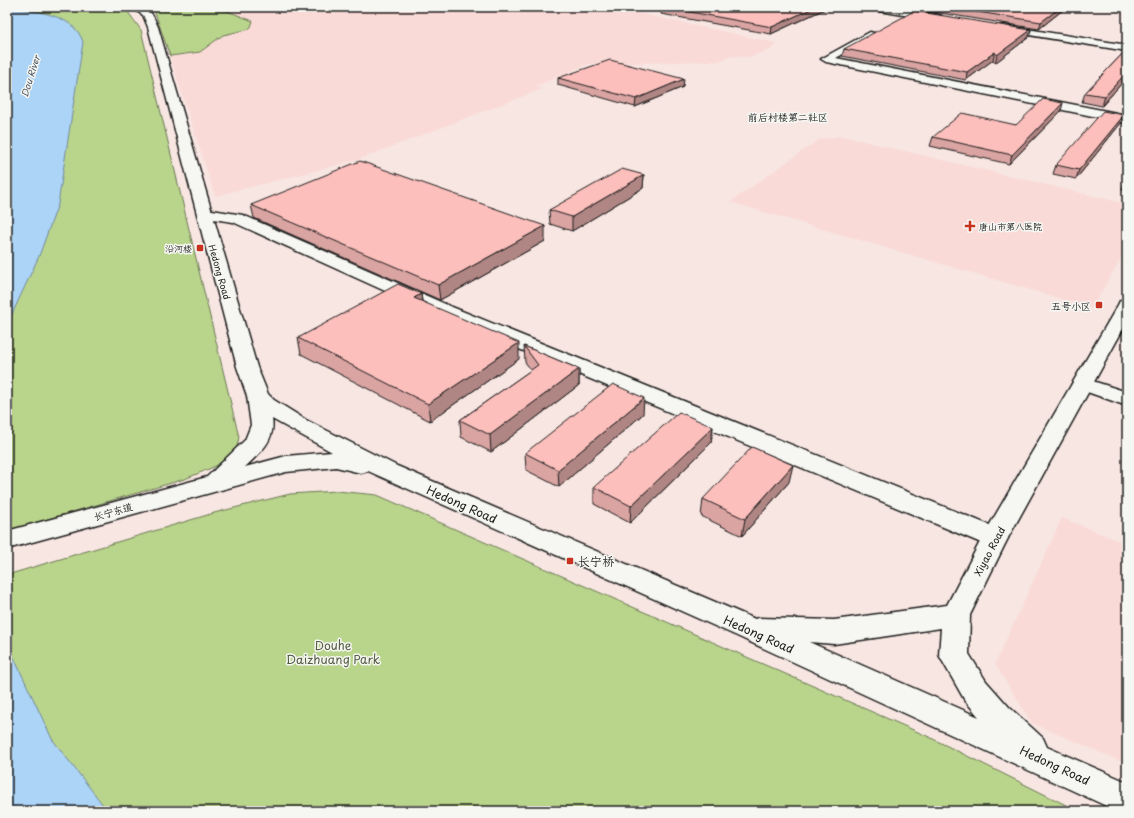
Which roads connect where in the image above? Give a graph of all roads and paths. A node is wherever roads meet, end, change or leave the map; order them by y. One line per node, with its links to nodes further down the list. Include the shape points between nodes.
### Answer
1 (135, 7): 10 (street, Hedong Road, via 147,13 153,27)
2 (872, 7): 3 (street)
3 (911, 13): 4 (street); 5 (street)
4 (949, 20)
5 (891, 24)
6 (991, 26): 8 (street)
7 (878, 31): 9 (street, via 826,59)
8 (1127, 48)
9 (1127, 119)
10 (206, 214): 13 (street, Hedong Road, via 212,245); 17 (street, via 237,218 445,311)
11 (1127, 305): 12 (street, Xiyao Road)
12 (1083, 384): 14 (street); 17 (street, Xiyao Road)
13 (258, 396): 15 (street, Hedong Road, via 266,405 298,425); 16 (street, via 262,425 256,443)
14 (1127, 399)
15 (389, 472): 16 (street, Hedong Road, via 336,459 286,464); 20 (street, Hedong Road)
16 (216, 482): 18 (street, 长宁东道)
17 (995, 538): 19 (street, Xiyao Road)
18 (9, 540)
19 (956, 615): 20 (street, via 834,632); 21 (street, via 954,655 975,690)
20 (747, 628): 21 (street, Hedong Road)
21 (1044, 760): 22 (street, Hedong Road)
22 (1127, 799)

